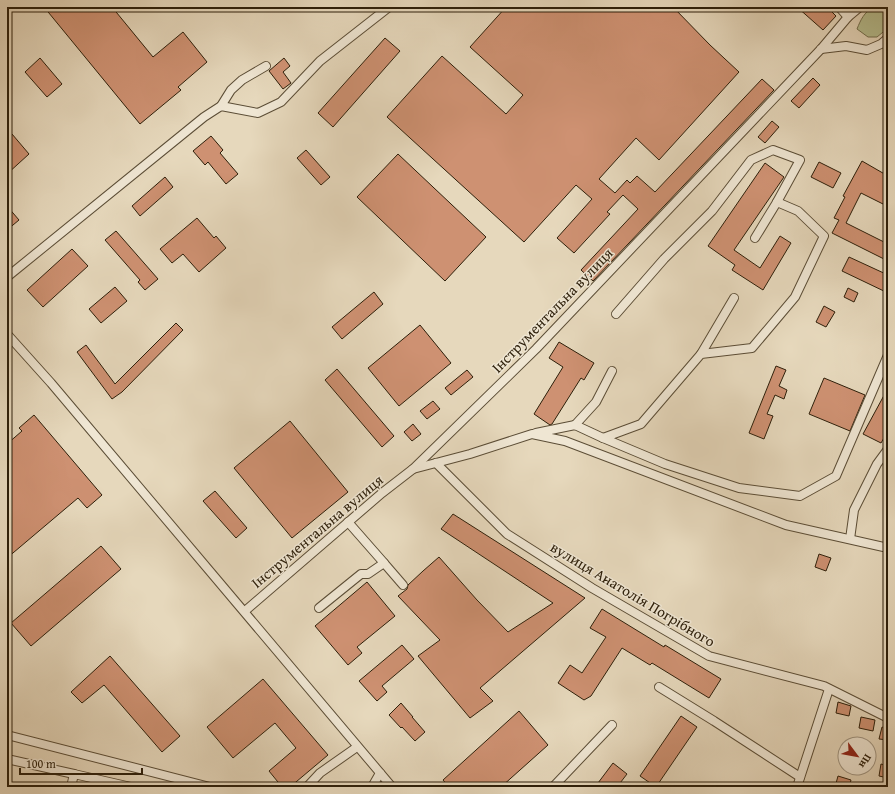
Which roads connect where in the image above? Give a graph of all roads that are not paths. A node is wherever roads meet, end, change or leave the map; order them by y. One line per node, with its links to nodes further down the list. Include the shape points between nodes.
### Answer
1 (389, 7): 8 (street, via 320,61 280,102 258,113)
2 (860, 7): 4 (street, Інструментальна вулиця)
3 (840, 8): 4 (street)
4 (848, 17): 6 (street, Інструментальна вулиця)
5 (888, 38): 6 (street, via 867,50 846,46)
6 (821, 48): 23 (street, Інструментальна вулиця, via 536,349)
7 (266, 66): 8 (street, via 242,80)
8 (220, 106): 11 (street)
9 (777, 202): 10 (street); 13 (street, via 800,160 773,150 751,160 712,211 664,259); 15 (street, via 798,211 824,236 795,298 752,348)
10 (755, 238)
11 (7, 277)
12 (734, 298): 15 (street)
13 (616, 314)
14 (7, 334): 30 (street)
15 (701, 354): 20 (street, via 641,424)
16 (888, 355): 20 (street, via 836,476 800,496 739,488 665,464)
17 (612, 371): 18 (street, via 596,402)
18 (575, 425): 19 (street); 20 (street)
19 (532, 434): 22 (street); 25 (street, via 564,441 786,525)
20 (602, 438)
21 (888, 449): 25 (street, via 877,464 854,510)
22 (436, 463): 23 (street); 32 (street, вулиця Анатолія Погрібного, via 507,534 592,588 709,656)
23 (413, 469): 24 (street, Інструментальна вулиця)
24 (348, 522): 27 (street); 30 (street, Інструментальна вулиця)
25 (850, 539): 26 (street)
26 (888, 548)
27 (384, 563): 28 (street); 29 (street, via 368,574 361,574)
28 (403, 585)
29 (319, 608)
30 (245, 611): 36 (street)
31 (659, 687): 40 (street)
32 (829, 689): 33 (street, вулиця Анатолія Погрібного); 40 (street)
33 (888, 718)
34 (612, 725): 48 (street)
35 (7, 736): 44 (street)
36 (357, 747): 38 (street); 45 (street, via 320,773)
37 (7, 759): 39 (street)
38 (380, 773): 46 (street); 47 (street)
39 (74, 774): 41 (street); 42 (street)
40 (800, 777): 49 (street)
41 (102, 784): 43 (street)
42 (71, 787)
43 (130, 787)
44 (210, 787)
45 (307, 787)
46 (372, 787)
47 (392, 787)
48 (553, 787)
49 (797, 787)

